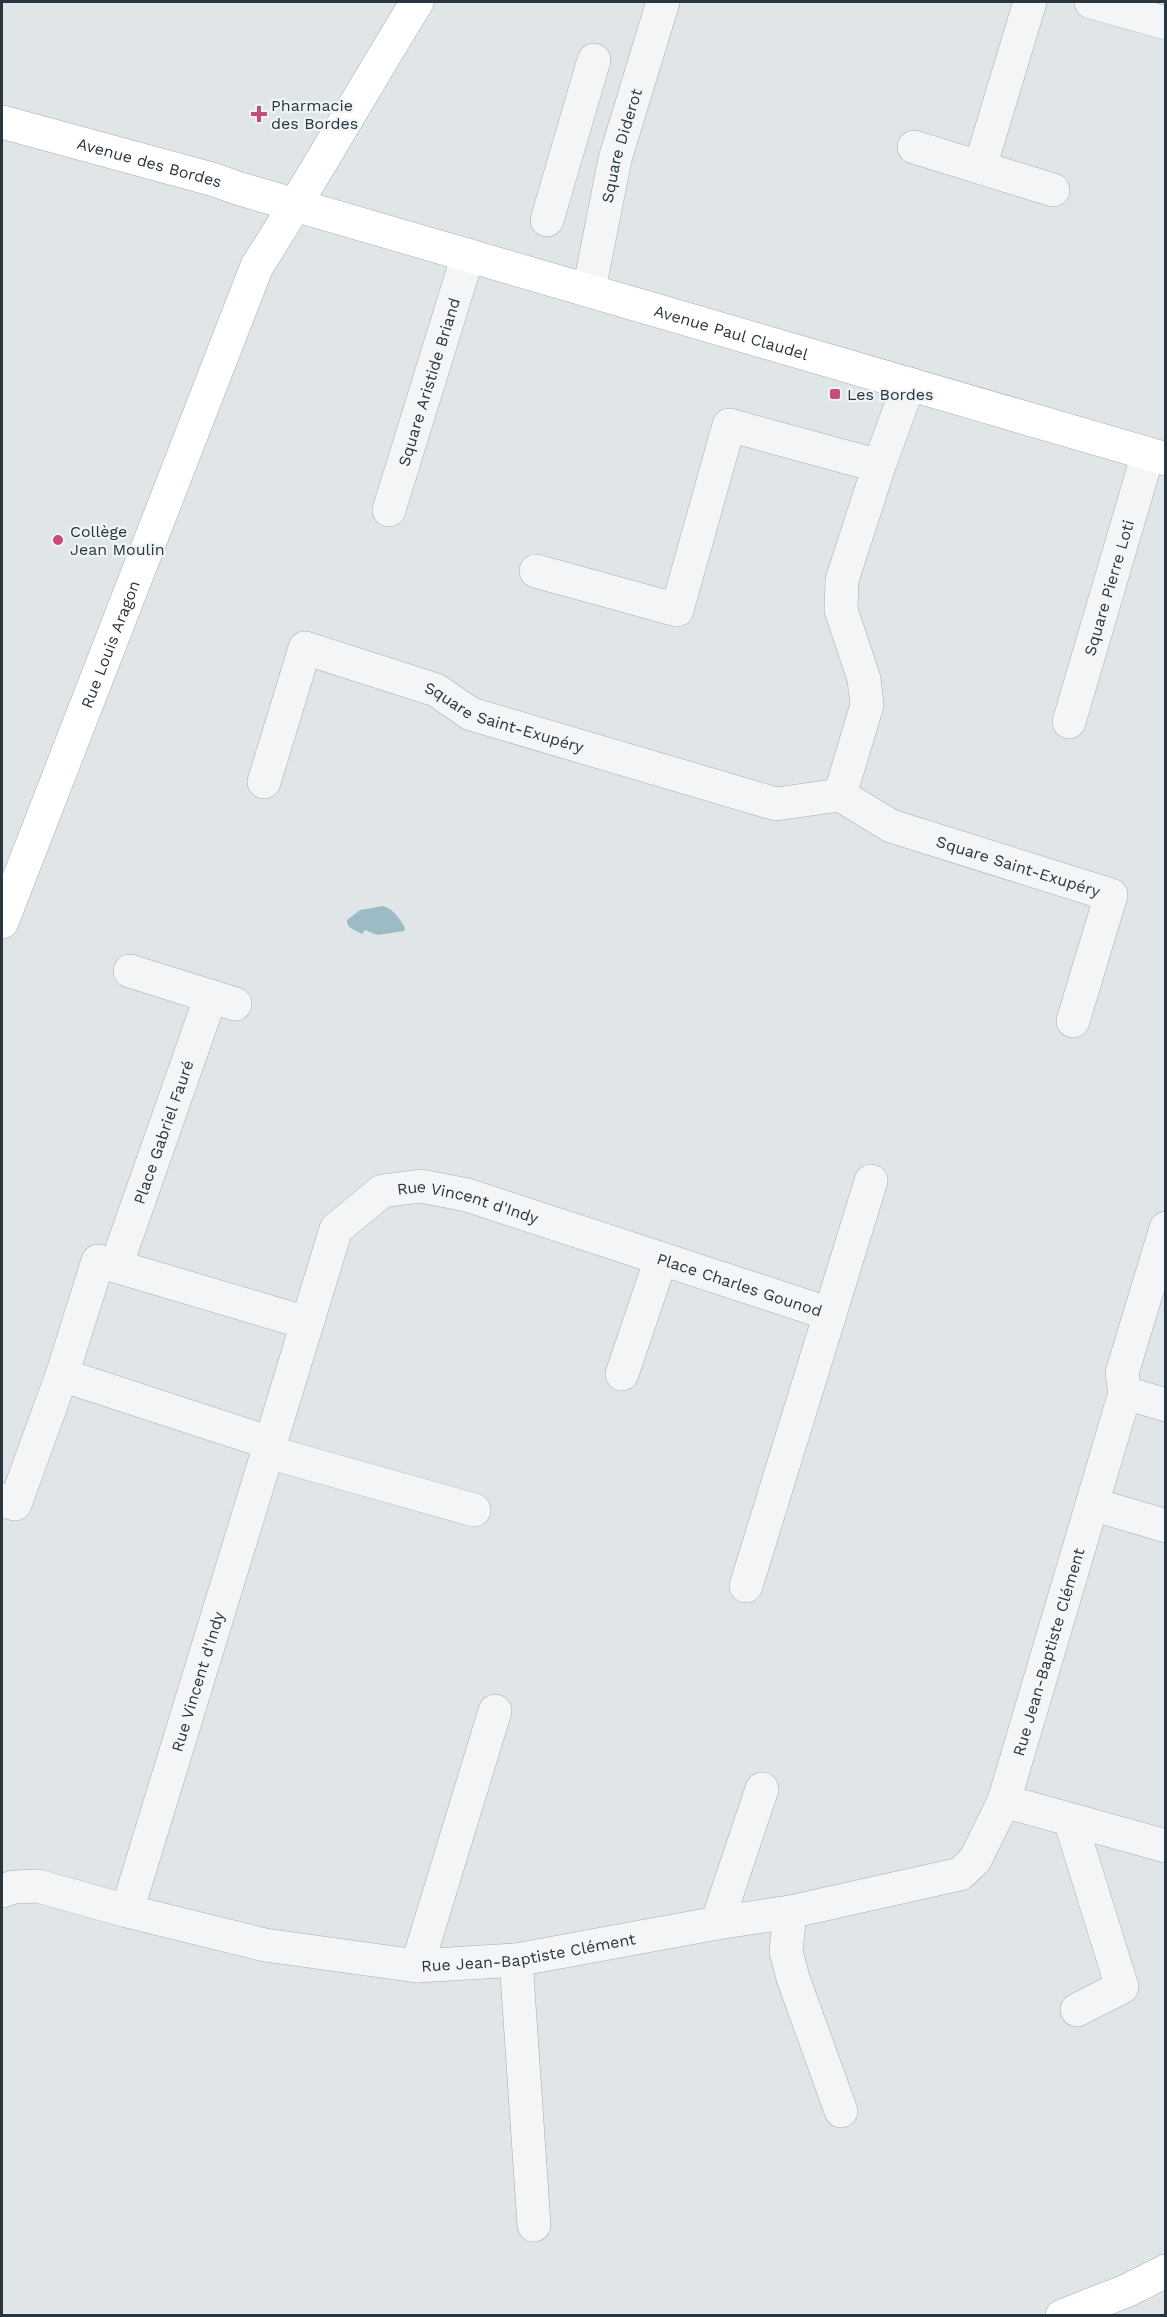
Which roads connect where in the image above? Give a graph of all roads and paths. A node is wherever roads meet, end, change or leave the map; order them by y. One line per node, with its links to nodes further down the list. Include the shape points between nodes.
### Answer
1 (417, 2): 13 (street, Rue Louis Aragon)
2 (663, 2): 10 (street, Square Diderot)
3 (1030, 2): 11 (street)
4 (1091, 2): 5 (street)
5 (1166, 23)
6 (594, 60): 8 (street)
7 (2, 122): 13 (street, Avenue des Bordes)
8 (569, 147): 10 (street); 14 (street)
9 (914, 147): 11 (street)
10 (615, 159): 16 (street, Square Diderot)
11 (980, 167): 12 (street)
12 (1053, 190)
13 (297, 204): 15 (street, Avenue Paul Claudel); 25 (street, Rue Louis Aragon, via 250,283)
14 (547, 220)
15 (468, 255): 16 (street, Avenue Paul Claudel); 20 (street, Square Aristide Briand)
16 (589, 290): 17 (street, Avenue Paul Claudel)
17 (909, 384): 18 (street, Avenue Paul Claudel); 19 (street)
18 (1157, 457): 22 (street, Square Pierre Loti)
19 (879, 466): 21 (street, via 729,425 677,610); 24 (street, via 842,580 841,610 864,680 867,705)
20 (389, 510)
21 (536, 571)
22 (1069, 722)
23 (264, 782): 24 (street, Square Saint-Exupéry, via 305,648 436,690 471,714 776,804)
24 (840, 795): 27 (street, Square Saint-Exupéry, via 891,826 1111,895)
25 (2, 922)
26 (130, 971): 31 (street, Place Gabriel Fauré, via 223,1000)
27 (1074, 1021)
28 (871, 1181): 32 (street, Place Charles Gounod)
29 (1166, 1228): 36 (street, Rue Jean-Baptiste Clément, via 1122,1373)
30 (661, 1259): 32 (street, Place Charles Gounod); 33 (street, Rue Vincent d'Indy, via 467,1195 421,1186 382,1191 336,1229); 34 (street, Place Charles Gounod)
31 (116, 1266): 33 (street); 35 (street, via 98,1261)
32 (830, 1314): 43 (street, Place Charles Gounod)
33 (307, 1323): 38 (street, Rue Vincent d'Indy)
34 (622, 1374)
35 (62, 1375): 38 (street); 39 (street, via 15,1504)
36 (1125, 1393): 37 (street); 40 (street, Rue Jean-Baptiste Clément)
37 (1166, 1405)
38 (269, 1447): 41 (street); 50 (street, Rue Vincent d'Indy)
39 (2, 1500)
40 (1092, 1504): 42 (street); 46 (street, Rue Jean-Baptiste Clément)
41 (474, 1510)
42 (1166, 1526)
43 (746, 1586)
44 (495, 1711): 54 (street)
45 (762, 1790): 52 (street)
46 (1004, 1801): 47 (street); 51 (street, Rue Jean-Baptiste Clément, via 975,1860 960,1874)
47 (1070, 1820): 48 (street); 55 (street, via 1122,1987)
48 (1166, 1846)
49 (6, 1883): 50 (street, Rue Jean-Baptiste Clément, via 38,1886)
50 (127, 1911): 54 (street, Rue Jean-Baptiste Clément, via 266,1945)
51 (790, 1912): 52 (street, Rue Jean-Baptiste Clément); 56 (street, via 786,1952)
52 (717, 1923): 53 (street, Rue Jean-Baptiste Clément)
53 (516, 1960): 54 (street, Rue Jean-Baptiste Clément); 57 (street)
54 (417, 1966)
55 (1077, 2010)
56 (841, 2112)
57 (534, 2225)
58 (1166, 2271): 59 (street)
59 (1062, 2316)

